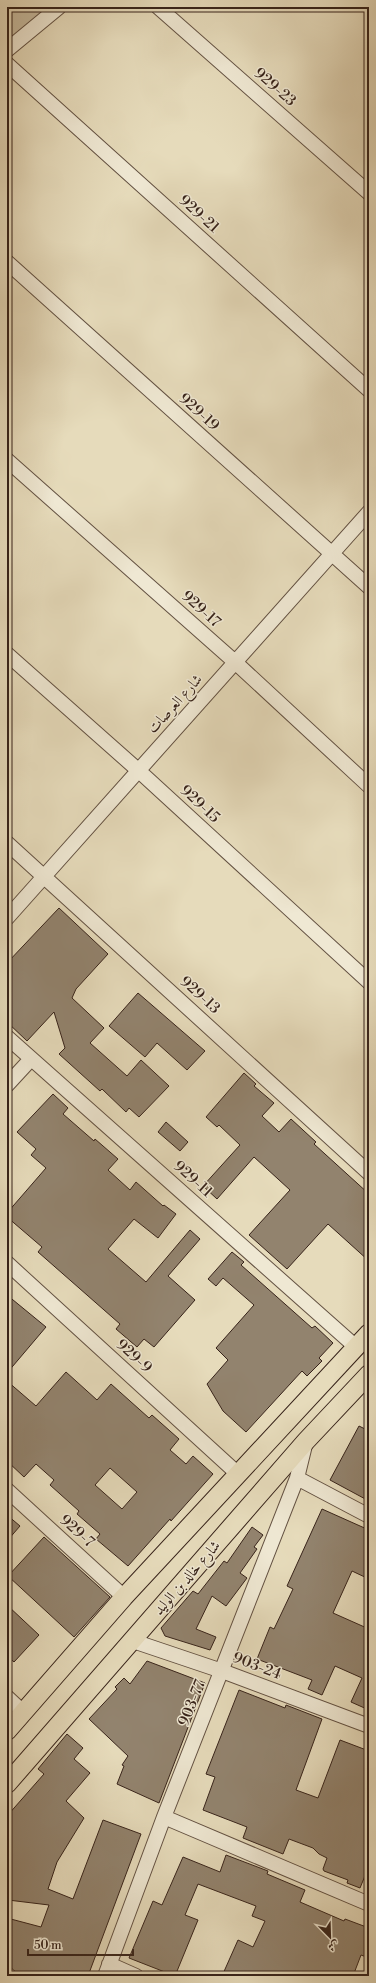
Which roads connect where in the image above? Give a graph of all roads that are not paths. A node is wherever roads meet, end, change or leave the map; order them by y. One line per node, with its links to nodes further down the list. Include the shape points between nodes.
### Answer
1 (59, 7): 3 (street)
2 (158, 7): 5 (street, 929-23)
3 (7, 50)
4 (7, 64): 7 (street, 929-21)
5 (369, 193)
6 (7, 262): 10 (street, 929-19)
7 (369, 390)
8 (7, 460): 13 (street, 929-17)
9 (369, 512): 10 (street, شارع العرصات)
10 (331, 554): 11 (street, 929-19); 13 (street, شارع العرصات)
11 (369, 587)
12 (7, 654): 14 (street, 929-15)
13 (235, 662): 14 (street, شارع العرصات); 15 (street, 929-17)
14 (139, 771): 17 (street, شارع العرصات); 19 (street, 929-15)
15 (369, 786)
16 (7, 843): 17 (street, 929-13)
17 (45, 876): 18 (street, شارع العرصات); 23 (street, 929-13)
18 (7, 918)
19 (369, 982)
20 (7, 1037): 21 (street, 929-11)
21 (31, 1059): 22 (street); 26 (street, 929-11)
22 (7, 1085)
23 (369, 1173)
24 (7, 1263): 29 (street, 929-9)
25 (369, 1333): 26 (main road)
26 (356, 1347): 29 (main road)
27 (369, 1374): 28 (main road, شارع خالد بن الوليد)
28 (306, 1441): 30 (street, 903-77); 34 (main road, شارع خالد بن الوليد)
29 (238, 1474): 33 (main road)
30 (298, 1478): 32 (street); 35 (street, 903-77)
31 (7, 1490): 33 (street, 929-7)
32 (369, 1516)
33 (124, 1597): 37 (main road)
34 (133, 1640): 35 (street, 903-24); 40 (main road, شارع خالد بن الوليد)
35 (222, 1671): 38 (street, 903-24); 41 (street, 903-77)
36 (7, 1697): 37 (street)
37 (23, 1712): 39 (main road)
38 (369, 1726)
39 (7, 1731)
40 (7, 1784)
41 (164, 1817): 42 (street); 43 (street, 903-77)
42 (369, 1904)
43 (107, 1970): 44 (street)
44 (136, 1976)

